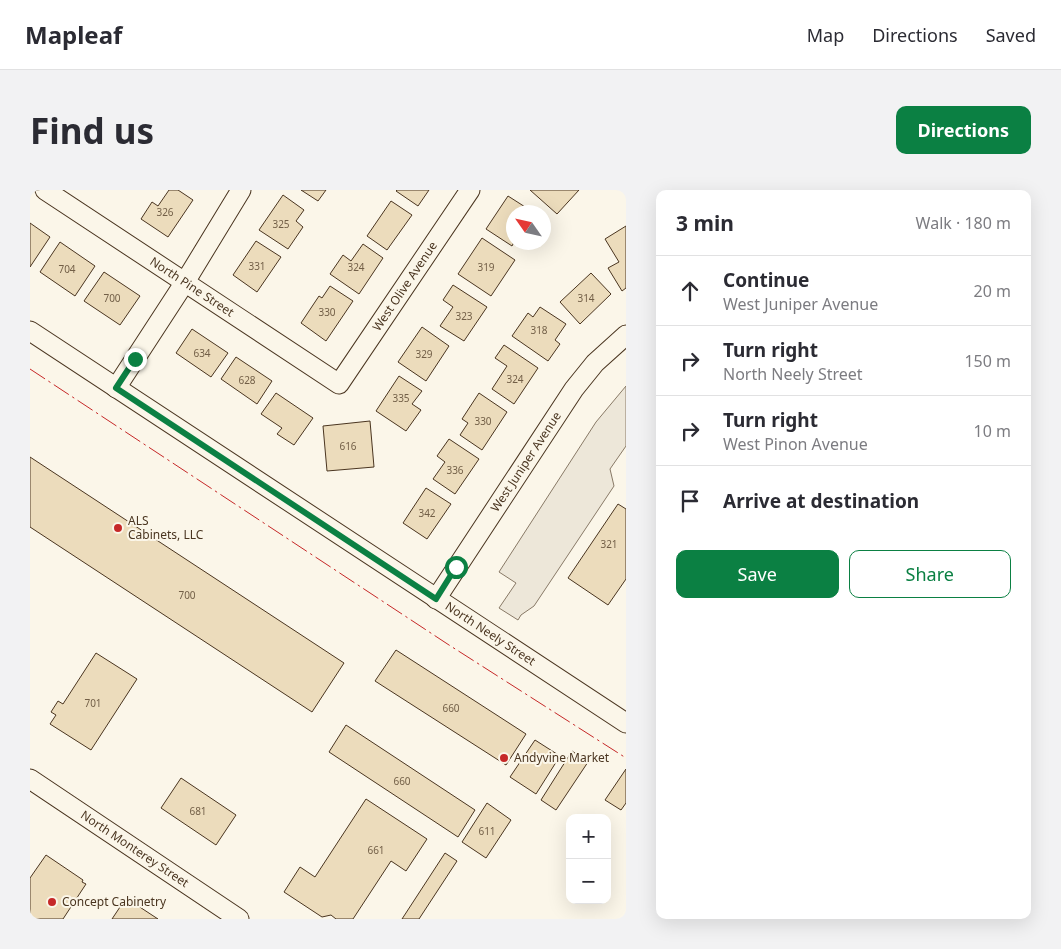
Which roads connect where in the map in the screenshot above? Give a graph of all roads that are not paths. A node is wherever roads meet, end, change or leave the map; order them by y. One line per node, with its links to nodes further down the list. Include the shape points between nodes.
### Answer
1 (45, 190): 4 (street, North Pine Street)
2 (240, 190): 4 (street)
3 (470, 190): 7 (street, West Olive Avenue)
4 (185, 282): 7 (street, North Pine Street); 8 (street)
5 (30, 331): 8 (street, North Neely Street)
6 (626, 335): 9 (street, West Juniper Avenue, via 595,363 574,390)
7 (339, 384)
8 (116, 388): 9 (street, North Neely Street)
9 (436, 599): 10 (street, North Neely Street)
10 (626, 723)
11 (30, 779): 12 (street, North Monterey Street)
12 (239, 919)

